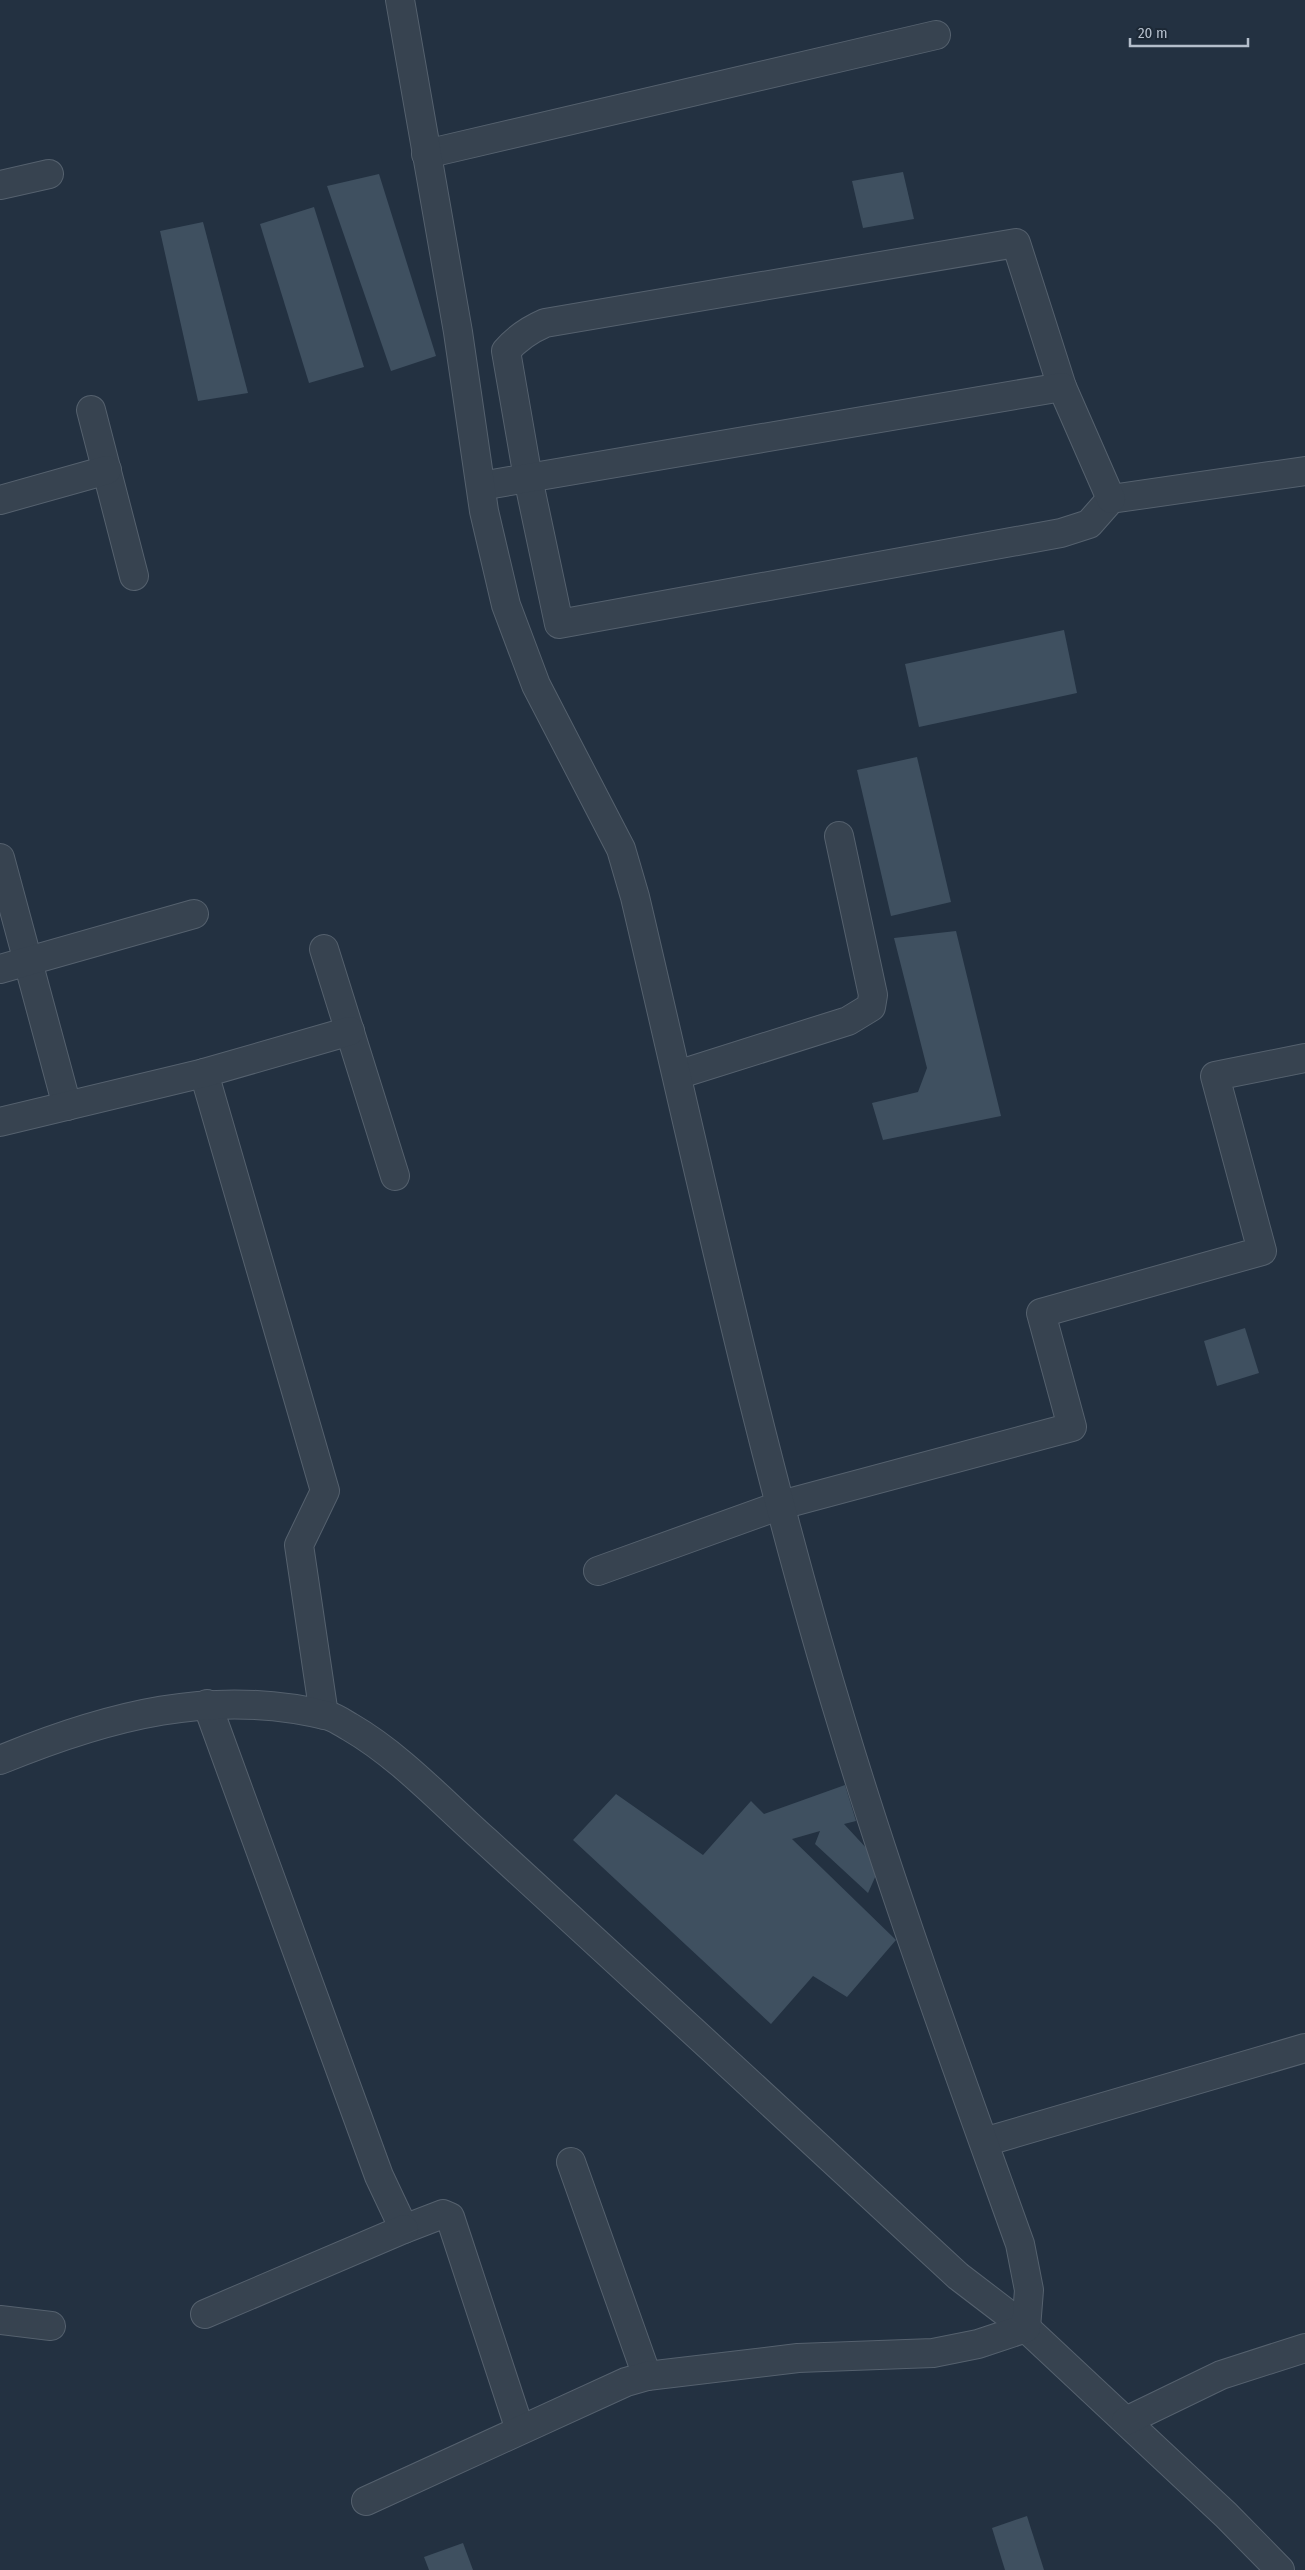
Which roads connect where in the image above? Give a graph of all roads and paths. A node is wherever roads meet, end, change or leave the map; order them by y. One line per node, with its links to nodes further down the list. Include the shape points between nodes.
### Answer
1 (400, 0): 3 (street)
2 (936, 34): 3 (street)
3 (426, 154): 11 (street)
4 (48, 174): 5 (street)
5 (0, 185)
6 (1062, 387): 10 (street); 10 (street, via 1016,242 545,323 531,329 506,351); 12 (street)
7 (91, 410): 8 (street)
8 (107, 470): 13 (street); 14 (street)
9 (1305, 471): 12 (street)
10 (528, 478): 11 (street); 12 (street, via 559,624 1061,532 1089,524)
11 (481, 486): 24 (street, via 506,605 536,685 620,849 635,897)
12 (1111, 499)
13 (0, 500)
14 (134, 576)
15 (839, 836): 24 (street, via 873,995 871,1007 848,1021)
16 (0, 858): 19 (street)
17 (194, 914): 19 (street)
18 (324, 949): 21 (street)
19 (28, 962): 20 (street); 25 (street)
20 (0, 969)
21 (350, 1031): 23 (street); 27 (street)
22 (1305, 1058): 28 (street, via 1215,1076 1262,1251 1041,1313 1072,1427)
23 (204, 1073): 25 (street); 31 (street, via 325,1491 299,1546)
24 (677, 1075): 28 (street)
25 (67, 1106): 26 (street)
26 (0, 1122)
27 (395, 1176)
28 (781, 1505): 29 (street); 34 (street, via 842,1724 919,1959)
29 (598, 1571)
30 (207, 1704): 31 (street, via 280,1706); 32 (street, via 125,1717 58,1736); 36 (street, via 379,2176)
31 (324, 1715): 40 (street, via 332,1716 375,1741 958,2276)
32 (0, 1760)
33 (1305, 2048): 34 (street)
34 (984, 2142): 40 (street, via 1020,2244 1030,2290)
35 (571, 2162): 42 (street)
36 (404, 2229): 37 (street); 44 (street, via 443,2214 450,2216)
37 (205, 2314)
38 (0, 2320): 39 (street)
39 (51, 2326)
40 (1026, 2328): 42 (street, via 978,2344 933,2353 798,2358); 43 (street)
41 (1305, 2348): 43 (street, via 1221,2375)
42 (647, 2376): 44 (street, via 626,2382)
43 (1126, 2421): 46 (street)
44 (520, 2430): 45 (street)
45 (366, 2501)
46 (1280, 2570)

